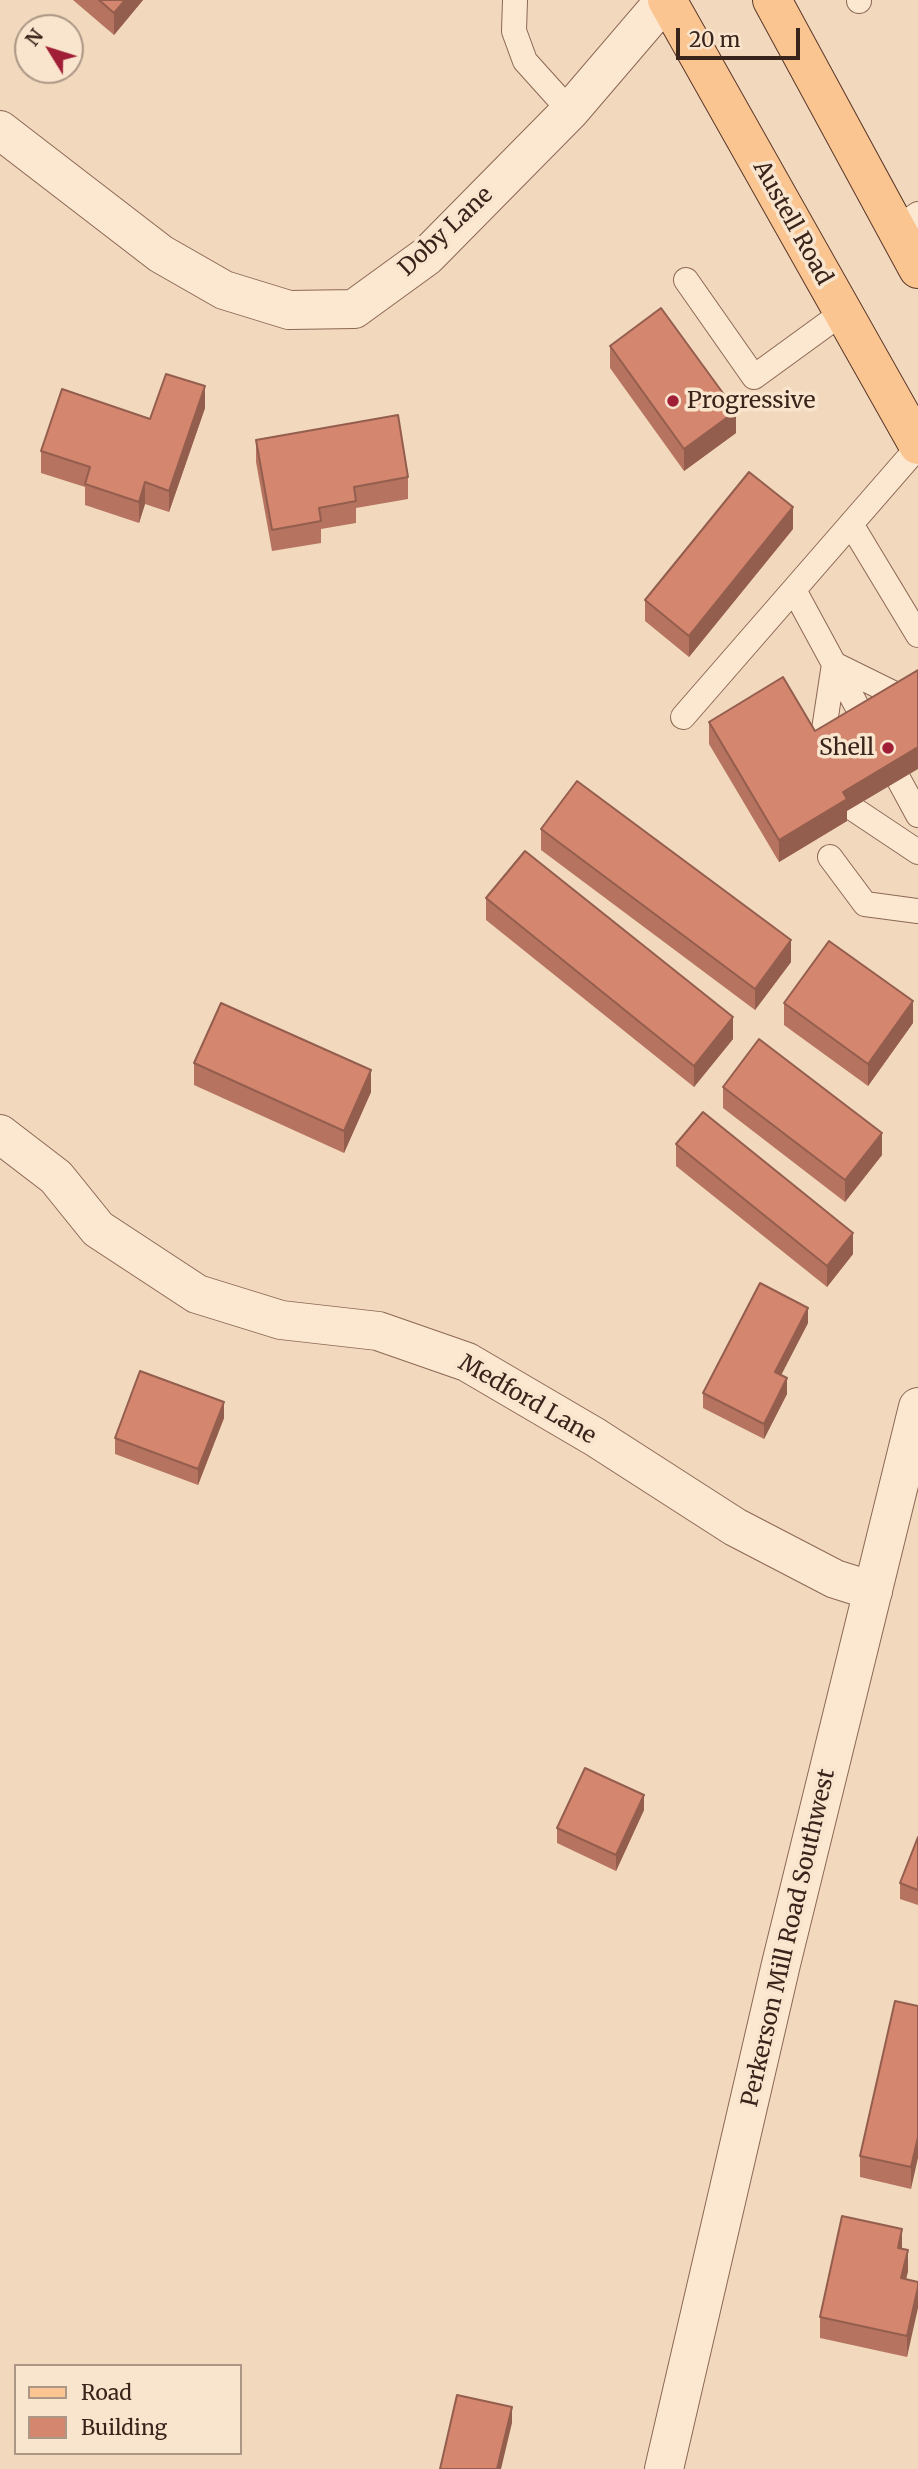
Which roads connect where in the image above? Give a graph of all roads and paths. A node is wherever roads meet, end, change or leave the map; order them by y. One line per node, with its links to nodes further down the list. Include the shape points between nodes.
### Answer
1 (515, 0): 4 (lane, via 514,31 525,61)
2 (666, 0): 4 (street, Doby Lane); 9 (main road, Austell Road)
3 (772, 0): 6 (main road)
4 (570, 111): 5 (street, Doby Lane, via 428,256 354,309 289,310 224,290 162,254)
5 (0, 130)
6 (907, 221): 7 (main road)
7 (918, 269)
8 (685, 280): 9 (lane, via 754,377)
9 (842, 313): 10 (main road, Austell Road)
10 (918, 446): 11 (lane)
11 (851, 524): 12 (lane); 13 (lane)
12 (794, 590): 14 (lane); 16 (lane)
13 (918, 635)
14 (834, 664): 15 (lane); 17 (lane); 18 (lane)
15 (905, 699)
16 (683, 717)
17 (866, 723)
18 (821, 749)
19 (899, 780): 21 (lane)
20 (852, 808): 22 (lane)
21 (918, 816)
22 (918, 852)
23 (830, 858): 24 (lane, via 865,904)
24 (918, 911)
25 (0, 1134): 27 (street, Medford Lane, via 56,1177 98,1229 197,1294 281,1320 378,1331 467,1362 735,1527 835,1579)
26 (918, 1407): 27 (street, Perkerson Mill Road Southwest)
27 (873, 1591): 28 (street, Perkerson Mill Road Southwest)
28 (664, 2469)

